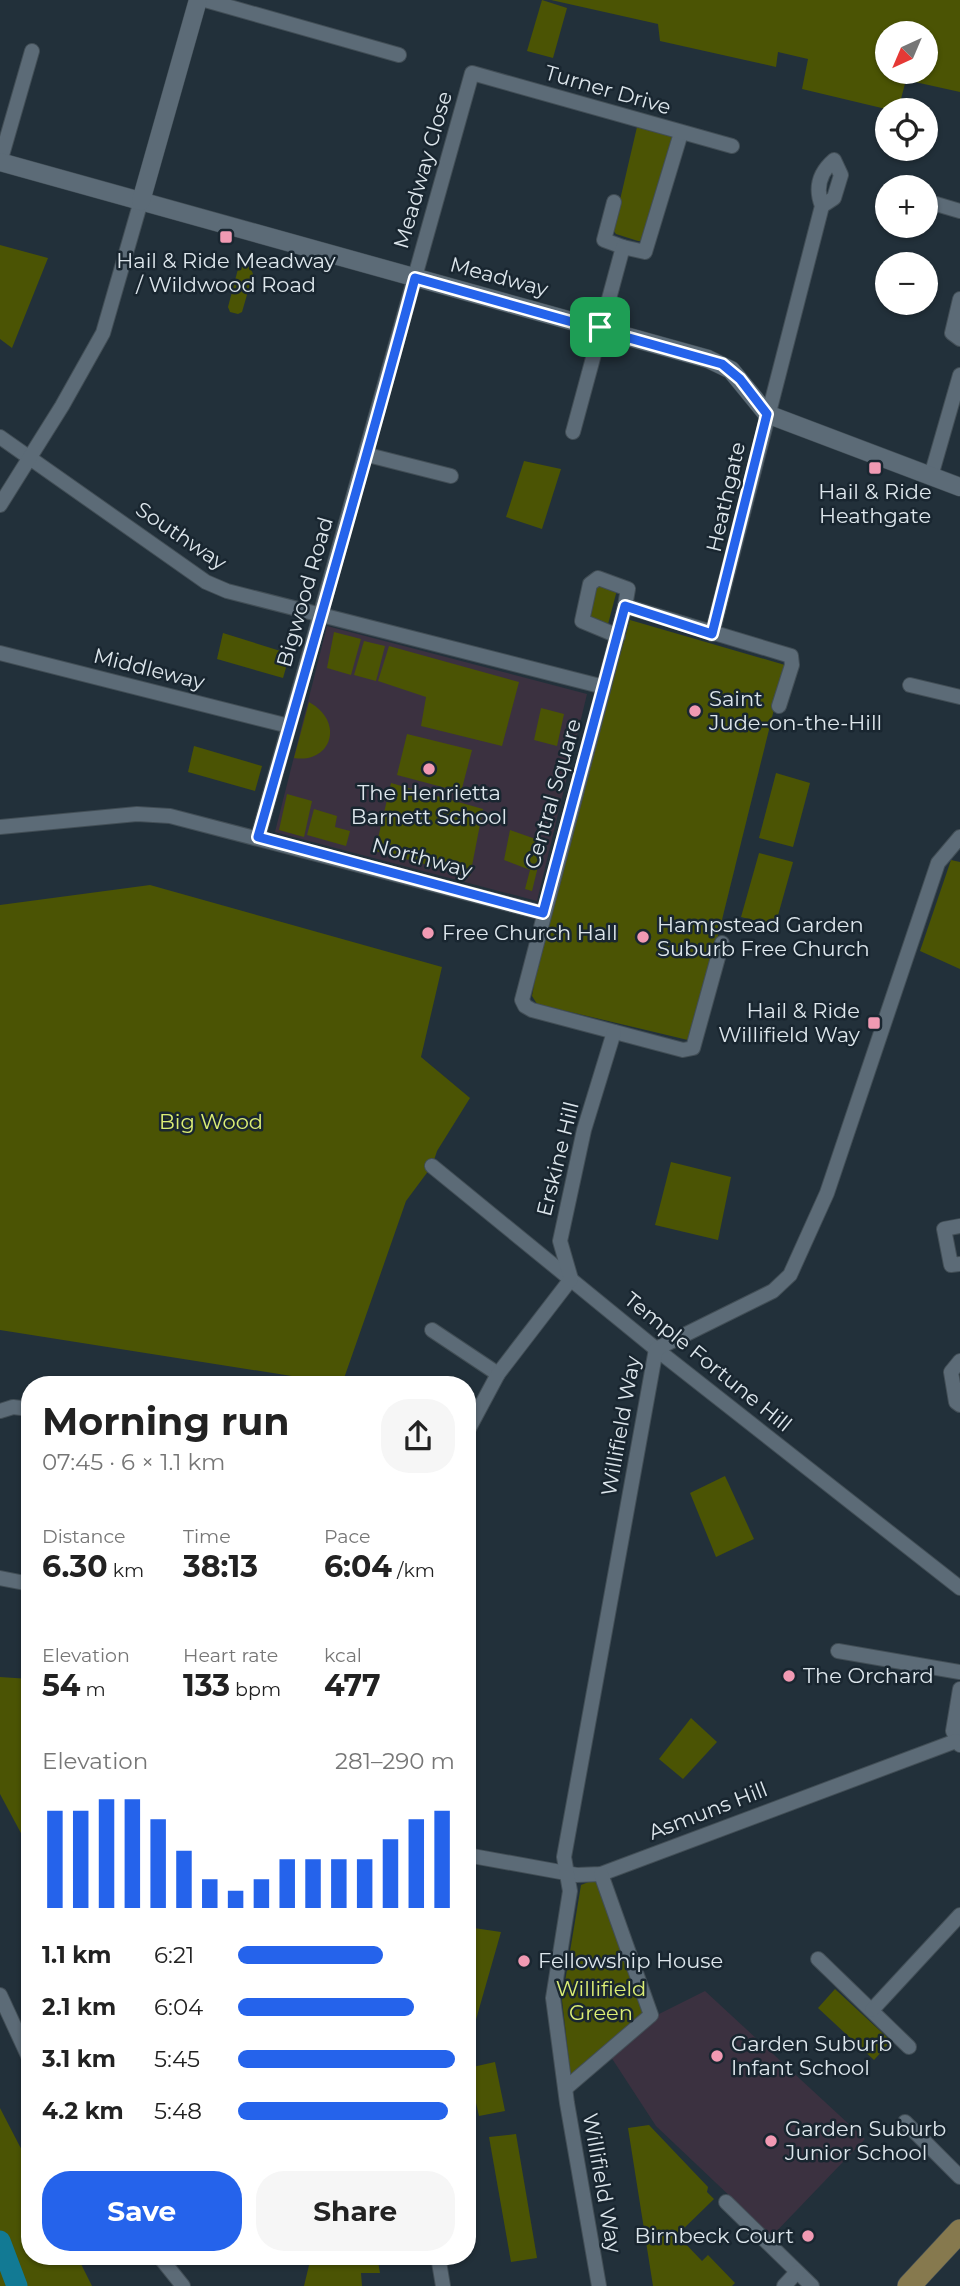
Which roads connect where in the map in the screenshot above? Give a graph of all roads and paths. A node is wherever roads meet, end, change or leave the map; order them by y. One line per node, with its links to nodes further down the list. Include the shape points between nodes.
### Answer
1 (198, 0): 9 (street)
2 (205, 0): 4 (street)
3 (32, 51): 8 (street)
4 (399, 55)
5 (472, 73): 6 (street, Turner Drive); 15 (street, Meadway Close)
6 (681, 132): 7 (street, Turner Drive); 14 (street, via 645,252)
7 (732, 146)
8 (0, 162): 9 (street, Meadway)
9 (141, 201): 15 (street, Meadway); 24 (street, via 103,333)
10 (614, 201): 14 (street, via 604,240)
11 (938, 205): 13 (street)
12 (822, 206): 20 (street, Heathgate)
13 (960, 211)
14 (623, 247): 17 (street)
15 (415, 278): 17 (street, Meadway); 23 (street, Bigwood Road)
16 (960, 299): 18 (street, via 952,333)
17 (600, 327): 20 (street, Meadway, via 722,364); 21 (street)
18 (960, 339)
19 (960, 375): 26 (street)
20 (767, 414): 26 (street); 31 (street, Heathgate)
21 (573, 432)
22 (0, 437): 24 (street, Southway)
23 (368, 455): 25 (street); 30 (street, Bigwood Road, via 343,530)
24 (29, 457): 28 (street); 30 (street, Southway, via 206,582)
25 (451, 476)
26 (931, 477): 27 (street)
27 (960, 487)
28 (0, 505)
29 (625, 606): 31 (street); 32 (street, Central Square); 32 (street, via 628,589 624,586 598,578 590,584 582,621)
30 (323, 615): 35 (street, Southway); 38 (street, Bigwood Road)
31 (712, 634): 37 (street, via 791,656)
32 (618, 636): 35 (street, Central Square)
33 (0, 653): 38 (street, Middleway)
34 (910, 685): 36 (street)
35 (604, 687): 42 (street, Central Square)
36 (960, 697)
37 (779, 706)
38 (289, 726): 40 (street, Bigwood Road)
39 (0, 827): 40 (street, Northway, via 155,814)
40 (258, 837): 42 (street, Northway)
41 (960, 837): 50 (street, Willifield Way, via 938,863 827,1193 790,1275 773,1291)
42 (543, 913): 44 (street, Central Square, via 523,996 525,1006)
43 (722, 943): 44 (street, via 693,1048 683,1050)
44 (614, 1032): 48 (street, Erskine Hill, via 584,1130 559,1241)
45 (432, 1166): 48 (street, Temple Fortune Hill)
46 (960, 1226): 47 (street, via 944,1229 951,1265)
47 (960, 1264)
48 (571, 1279): 50 (street, Temple Fortune Hill); 52 (street)
49 (432, 1330): 52 (street)
50 (656, 1349): 59 (street, Temple Fortune Hill); 65 (street, Willifield Way, via 564,1857)
51 (960, 1361): 53 (street, via 951,1372)
52 (498, 1374): 56 (street)
53 (960, 1405)
54 (21, 1408): 55 (street)
55 (0, 1411)
56 (476, 1415)
57 (0, 1578): 58 (street)
58 (21, 1582)
59 (960, 1588)
60 (838, 1651): 61 (street)
61 (960, 1672)
62 (960, 1689): 63 (street, via 953,1731)
63 (958, 1743): 66 (street, Asmuns Hill)
64 (476, 1856): 65 (street, Asmuns Hill)
65 (567, 1871): 66 (street, Asmuns Hill); 73 (street, Willifield Way, via 570,1891 554,1997)
66 (601, 1874): 73 (street, Willifield Way, via 651,2015)
67 (960, 1915): 70 (street)
68 (818, 1959): 70 (street)
69 (0, 1995): 71 (street)
70 (872, 2010): 72 (street)
71 (21, 2040)
72 (909, 2047)
73 (566, 2088): 84 (street, Willifield Way)
74 (905, 2122): 75 (street)
75 (960, 2177)
76 (726, 2202): 80 (street)
77 (960, 2231): 81 (main road)
78 (166, 2265): 82 (street)
79 (440, 2265): 83 (street)
80 (797, 2272): 85 (street); 86 (street)
81 (919, 2283)
82 (183, 2286)
83 (443, 2286)
84 (599, 2286)
85 (784, 2286)
86 (812, 2286)

